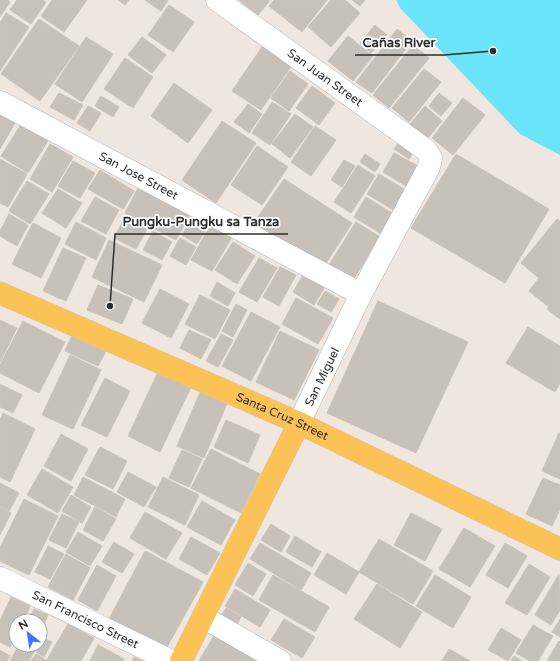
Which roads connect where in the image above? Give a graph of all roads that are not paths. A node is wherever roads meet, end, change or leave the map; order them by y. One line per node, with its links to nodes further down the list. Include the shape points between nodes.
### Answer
1 (217, 0): 3 (street, San Juan Street, via 426,150)
2 (0, 102): 5 (street, San Jose Street)
3 (431, 158): 5 (street, San Miguel, via 429,167)
4 (0, 293): 6 (main road, Santa Cruz Street)
5 (361, 294): 6 (street, San Miguel)
6 (299, 423): 7 (main road, Santa Cruz Street); 9 (main road, San Miguel)
7 (560, 549)
8 (0, 578): 10 (street, San Francisco Street)
9 (203, 617): 11 (main road, San Miguel); 12 (street)
10 (171, 661)
11 (181, 661)
12 (280, 661)

